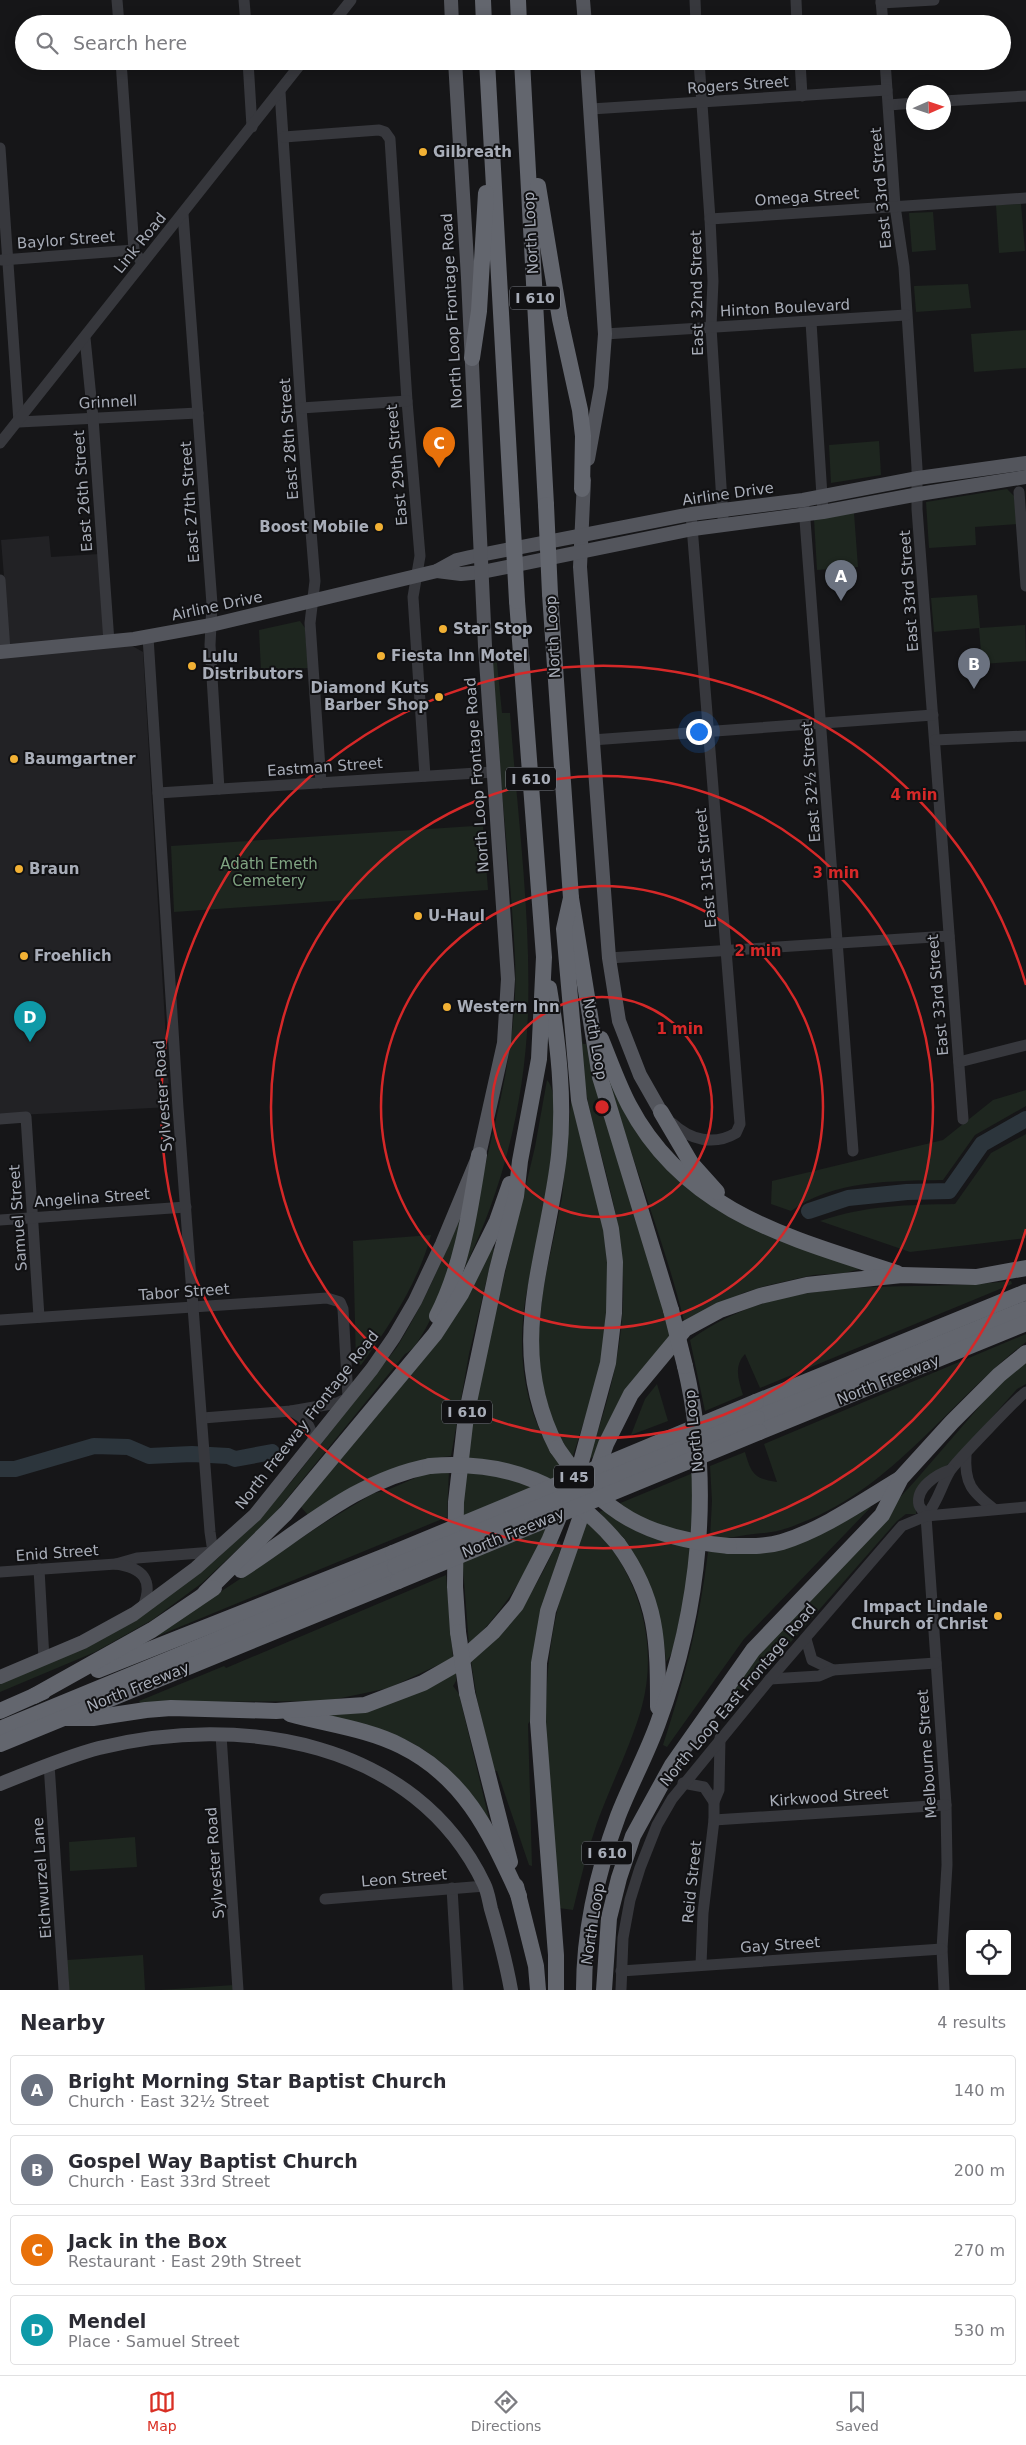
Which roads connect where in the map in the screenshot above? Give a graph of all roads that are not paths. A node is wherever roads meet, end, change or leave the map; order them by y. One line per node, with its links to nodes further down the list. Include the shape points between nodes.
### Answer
1 (117, 0): 12 (street)
2 (244, 0): 13 (street)
3 (351, 0): 14 (street)
4 (451, 0): 15 (main road)
5 (483, 0): 16 (highway)
6 (518, 0): 17 (highway)
7 (583, 0): 18 (main road)
8 (695, 0): 19 (street)
9 (796, 0): 20 (street)
10 (934, 0): 11 (street)
11 (881, 2): 21 (street)
12 (118, 15)
13 (245, 15)
14 (339, 15)
15 (452, 15)
16 (484, 15)
17 (519, 15)
18 (584, 15)
19 (696, 15)
20 (797, 15)
21 (882, 15)
22 (122, 70): 50 (street)
23 (249, 70): 43 (street)
24 (297, 70): 34 (street, Link Road)
25 (456, 70): 58 (main road, North Loop Frontage Road)
26 (488, 70): 42 (highway, I 610)
27 (522, 70): 33 (highway, North Loop / I 610)
28 (588, 70): 41 (main road)
29 (699, 70): 38 (street, East 32nd Street)
30 (801, 70): 35 (street)
31 (886, 70): 32 (street, East 33rd Street)
32 (887, 90): 35 (street, Rogers Street); 40 (street, East 33rd Street)
33 (523, 91): 69 (highway, via 560,319 580,410); 105 (highway, North Loop / I 610, bridge)
34 (280, 92): 43 (street, Link Road); 44 (street, East 28th Street)
35 (802, 96): 38 (street, Rogers Street)
36 (1026, 96): 37 (street)
37 (951, 101)
38 (701, 102): 41 (street, Rogers Street); 49 (street, East 32nd Street)
39 (906, 104): 40 (street)
40 (889, 105): 47 (street, East 33rd Street)
41 (591, 109): 56 (main road)
42 (490, 114): 58 (highway, via 479,311); 109 (highway, I 610, bridge, via 517,601)
43 (252, 127): 48 (street, Link Road)
44 (284, 137): 59 (street, East 29th Street, via 379,130 389,136); 60 (street, East 28th Street)
45 (0, 148): 51 (street)
46 (1026, 198): 47 (street, Omega Street)
47 (895, 206): 49 (street, Omega Street); 53 (street, East 33rd Street, via 904,267)
48 (183, 214): 52 (street, Link Road); 61 (street, East 27th Street)
49 (710, 219): 55 (street, East 32nd Street)
50 (134, 250): 51 (street, Baylor Street); 52 (street)
51 (4, 259): 63 (street)
52 (142, 263): 57 (street, Link Road)
53 (906, 315): 54 (street, Hinton Boulevard); 67 (street, East 33rd Street)
54 (811, 322): 55 (street, Hinton Boulevard); 72 (street)
55 (711, 327): 56 (street, Hinton Boulevard); 74 (street, East 32nd Street)
56 (605, 334): 69 (main road, via 601,387)
57 (85, 338): 62 (street, East 26th Street); 63 (street, Link Road)
58 (472, 358): 83 (main road, North Loop Frontage Road)
59 (407, 401): 60 (street); 86 (street, East 29th Street, via 420,556)
60 (301, 408): 89 (street, East 28th Street, via 315,581)
61 (198, 413): 62 (street, Grinnell); 90 (street, East 27th Street)
62 (94, 418): 63 (street, Grinnell); 92 (street, East 26th Street)
63 (19, 422): 64 (street, Link Road)
64 (0, 444)
65 (1026, 463): 67 (main road, Airline Drive)
66 (1026, 477): 68 (main road, Airline Drive)
67 (918, 478): 70 (street, East 33rd Street); 72 (main road, Airline Drive)
68 (1005, 481): 70 (main road, Airline Drive); 71 (street)
69 (582, 489): 80 (main road)
70 (919, 494): 75 (main road, Airline Drive); 94 (street, East 33rd Street, via 918,518)
71 (1022, 495): 81 (street)
72 (823, 497): 73 (main road, Airline Drive); 75 (street)
73 (803, 500): 74 (main road, Airline Drive); 77 (street, East 32½ Street)
74 (723, 509): 76 (main road, Airline Drive); 78 (street, East 32nd Street)
75 (823, 512): 77 (main road, Airline Drive)
76 (692, 514): 79 (street, East 31st Street); 80 (main road, Airline Drive)
77 (804, 515): 78 (main road, Airline Drive); 95 (street, East 32½ Street)
78 (723, 524): 79 (main road, Airline Drive)
79 (693, 529): 82 (main road, Airline Drive); 96 (street, East 31st Street)
80 (582, 536): 82 (main road); 83 (main road, Airline Drive)
81 (1024, 543): 88 (street)
82 (581, 552): 85 (main road, Airline Drive); 98 (main road)
83 (481, 555): 84 (main road, Airline Drive, via 457,560); 85 (main road, North Loop Frontage Road)
84 (438, 571): 85 (main road, Airline Drive); 86 (main road, Airline Drive)
85 (482, 572): 100 (main road, North Loop Frontage Road)
86 (417, 575): 89 (main road, Airline Drive); 101 (street, East 29th Street, via 413,597)
87 (0, 580): 93 (street)
88 (1026, 586)
89 (313, 602): 90 (main road, Airline Drive); 102 (street, East 28th Street, via 310,623)
90 (211, 625): 91 (main road, Airline Drive); 103 (street, East 27th Street)
91 (148, 638): 92 (main road, Airline Drive); 104 (street, Sylvester Road)
92 (109, 642): 93 (main road, Airline Drive)
93 (2, 652)
94 (933, 715): 95 (street); 99 (street, East 33rd Street)
95 (822, 723): 96 (street); 107 (street, East 32½ Street)
96 (709, 731): 98 (street); 108 (street, East 31st Street)
97 (1026, 736): 99 (street)
98 (592, 740): 110 (main road)
99 (935, 740): 106 (street, East 33rd Street)
100 (493, 772): 101 (street, Eastman Street); 118 (main road, North Loop Frontage Road, via 508,979 504,1043)
101 (425, 776): 102 (street, Eastman Street)
102 (321, 782): 103 (street, Eastman Street)
103 (219, 789): 104 (street, Eastman Street)
104 (158, 793): 120 (street, Sylvester Road)
105 (570, 898): 111 (highway, North Loop / I 610); 161 (highway, via 564,929 579,1100 606,1209 614,1262 614,1313 608,1363 580,1466 549,1541 516,1605 493,1632 458,1663 423,1683 365,1705)
106 (949, 936): 107 (street); 113 (street, East 33rd Street)
107 (838, 943): 108 (street); 117 (street, East 32½ Street)
108 (727, 952): 110 (street); 114 (street, East 31st Street, via 739,1130 733,1135 696,1139 684,1134)
109 (544, 957): 119 (highway, I 610, via 539,1059); 142 (highway, bridge, via 555,1022 560,1095 559,1152 533,1305 530,1346 536,1393 557,1448 592,1492 634,1522 676,1538 729,1546 756,1547 782,1542 814,1529)
110 (610, 958): 114 (main road, via 619,1021 640,1075)
111 (592, 1019): 121 (highway, via 630,1106 654,1142 678,1171 704,1194); 163 (highway, North Loop / I 610, bridge, via 600,1077 671,1310 695,1422 700,1527 695,1577 685,1632)
112 (1026, 1045): 113 (street)
113 (959, 1062): 116 (street, East 33rd Street)
114 (661, 1112): 121 (highway, via 691,1163)
115 (0, 1119): 122 (street, Samuel Street, via 26,1117)
116 (963, 1119)
117 (853, 1151)
118 (479, 1154): 133 (highway, via 468,1225 453,1281 432,1326); 135 (main road, North Freeway Frontage Road, via 415,1301 372,1369)
119 (520, 1161): 133 (highway, via 497,1221 461,1294 435,1334); 176 (highway, I 610, bridge, via 516,1196 497,1270 464,1433 456,1502 455,1587 467,1692)
120 (186, 1207): 122 (street, Angelina Street); 127 (street, Sylvester Road)
121 (733, 1211): 125 (highway, via 773,1231)
122 (33, 1217): 123 (street, Angelina Street); 129 (street, Samuel Street)
123 (0, 1220)
124 (1026, 1268): 125 (highway, via 976,1277)
125 (902, 1275): 186 (highway, via 807,1285 760,1296 720,1310 685,1329 631,1394 606,1444 548,1611 539,1663 538,1722)
126 (1026, 1292): 137 (highway, North Freeway / I 45)
127 (194, 1306): 129 (street, Tabor Street); 135 (street, Tabor Street, via 332,1298 342,1306); 138 (street, Sylvester Road)
128 (1026, 1309): 137 (highway, North Freeway)
129 (39, 1317): 130 (street, Tabor Street)
130 (0, 1320)
131 (1026, 1323): 137 (highway, North Freeway / I 45)
132 (1026, 1353): 142 (highway, via 952,1422)
133 (402, 1372): 151 (highway, via 286,1513)
134 (1026, 1392): 140 (street, via 1005,1410)
135 (348, 1398): 136 (street); 139 (main road, North Freeway Frontage Road)
136 (291, 1411): 138 (street); 139 (street, via 310,1425)
137 (757, 1417): 148 (highway, North Freeway / I 45, bridge); 148 (highway, North Freeway / I 45, bridge)
138 (203, 1423): 146 (street, Sylvester Road)
139 (314, 1442): 146 (main road, North Freeway Frontage Road, via 255,1515)
140 (966, 1454): 141 (street); 144 (street, via 965,1470 970,1485 979,1498)
141 (950, 1470): 145 (street, via 936,1504); 145 (street, Melbourne Street, via 933,1478 920,1495 919,1505)
142 (902, 1478): 188 (highway, via 882,1514 753,1650 654,1794 633,1836 619,1878 609,1918)
143 (1026, 1508): 144 (street)
144 (994, 1509): 145 (street)
145 (926, 1516): 153 (street, North Loop East Frontage Road, via 902,1526); 155 (street, Melbourne Street)
146 (213, 1552): 147 (street, Enid Street, via 137,1558); 152 (main road, North Freeway Frontage Road)
147 (116, 1564): 149 (street, Enid Street); 152 (street, Enid Street, via 132,1567 146,1579 148,1590)
148 (395, 1566): 159 (highway, North Freeway / I 45); 162 (highway, North Freeway / I 45); 164 (highway, North Freeway)
149 (39, 1569): 150 (street, Enid Street); 154 (street)
150 (0, 1572)
151 (205, 1594): 159 (highway, via 152,1630); 163 (highway, bridge, via 349,1496 399,1473 430,1466 477,1464 498,1468 533,1479 579,1504 618,1544 640,1580 657,1635)
152 (142, 1607): 154 (main road, North Freeway Frontage Road, via 82,1642)
153 (806, 1639): 156 (street, via 812,1660); 158 (street, North Loop East Frontage Road)
154 (44, 1659): 157 (main road, North Freeway Frontage Road)
155 (936, 1662): 156 (street); 172 (street, Melbourne Street)
156 (833, 1670): 158 (street, via 819,1676)
157 (0, 1677)
158 (770, 1678): 166 (street, North Loop East Frontage Road)
159 (34, 1696): 160 (highway, North Freeway / I 45)
160 (0, 1711)
161 (276, 1711): 162 (highway, via 171,1708 93,1718); 176 (highway, via 400,1745 432,1764 463,1794 479,1818)
162 (61, 1718): 167 (highway, North Freeway / I 45)
163 (658, 1724): 187 (highway, North Loop / I 610, via 618,1818 597,1886)
164 (0, 1729)
165 (221, 1735): 168 (main road, via 125,1743); 174 (main road, via 270,1738 320,1748 389,1778 443,1823); 182 (street, Sylvester Road)
166 (720, 1738): 169 (street, North Loop East Frontage Road); 171 (street, Reid Street, via 719,1790)
167 (0, 1744)
168 (49, 1764): 170 (main road); 181 (street, Eichwurzel Lane)
169 (683, 1783): 171 (street, via 704,1787); 180 (street, North Loop East Frontage Road, via 657,1825 640,1868 630,1900)
170 (0, 1784)
171 (714, 1802): 173 (street, Reid Street)
172 (946, 1805): 173 (street, Kirkwood Street); 178 (street, Melbourne Street, via 947,1865)
173 (714, 1820): 179 (street, Reid Street, via 703,1913)
174 (485, 1886): 175 (street, Leon Street); 184 (main road)
175 (452, 1888): 177 (street, Leon Street); 183 (street)
176 (519, 1896): 185 (highway, I 610, via 536,1966)
177 (325, 1899)
178 (942, 1949): 179 (street, Gay Street); 190 (street, Melbourne Street)
179 (701, 1965): 180 (street, Gay Street)
180 (621, 1971): 189 (street, North Loop East Frontage Road)
181 (64, 1990)
182 (238, 1990)
183 (458, 1990)
184 (511, 1990)
185 (538, 1990)
186 (556, 1990)
187 (584, 1990)
188 (604, 1990)
189 (621, 1990)
190 (944, 1990)

